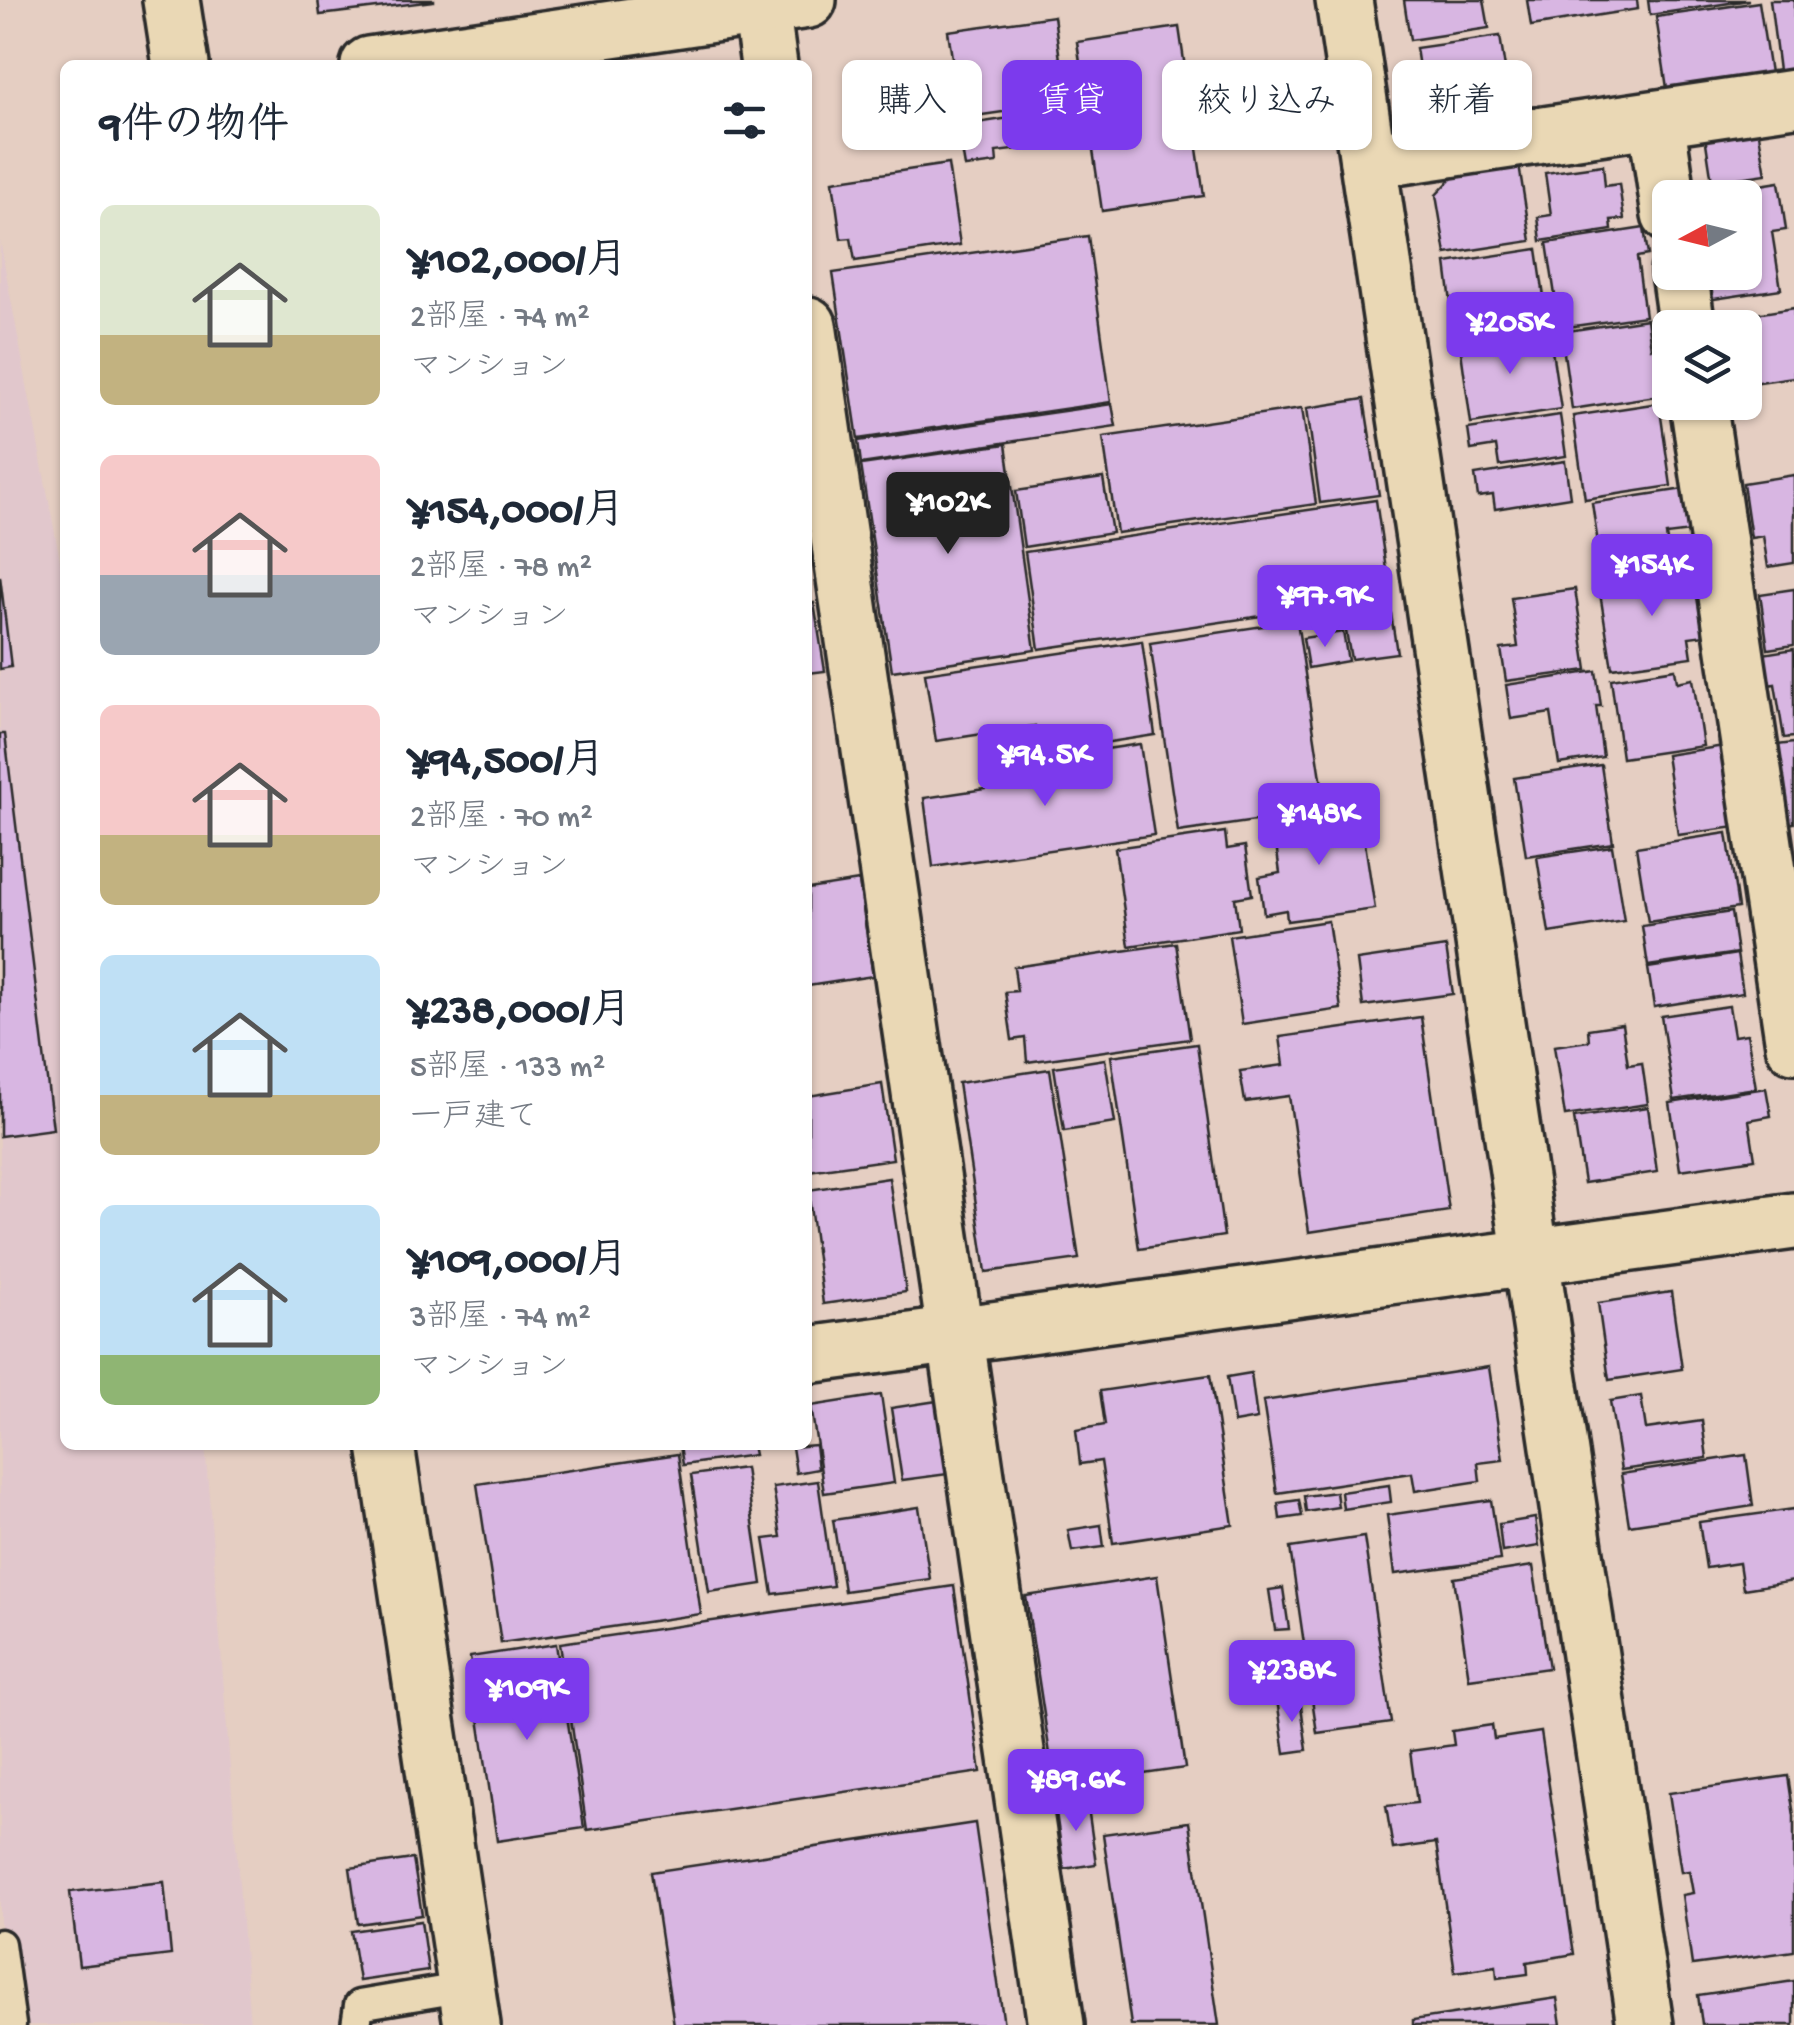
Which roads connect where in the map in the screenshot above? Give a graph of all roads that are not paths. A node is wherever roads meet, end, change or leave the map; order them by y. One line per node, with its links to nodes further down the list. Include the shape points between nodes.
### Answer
1 (172, 0): 4 (street)
2 (1344, 0): 9 (street)
3 (776, 2): 5 (street); 6 (street)
4 (180, 60)
5 (401, 60)
6 (770, 60)
7 (1794, 98): 8 (street)
8 (1656, 119): 9 (street); 10 (street)
9 (1368, 161): 15 (street)
10 (1665, 180)
11 (812, 352): 16 (street)
12 (1701, 420): 13 (street)
13 (1794, 1045)
14 (1794, 1221): 15 (street)
15 (1530, 1256): 16 (street); 24 (street)
16 (955, 1335): 17 (street); 23 (street)
17 (812, 1354)
18 (387, 1450): 20 (street)
19 (0, 1944): 21 (lane)
20 (469, 2006): 22 (lane, via 360,2006)
21 (11, 2025)
22 (356, 2025)
23 (1056, 2025)
24 (1645, 2025)

